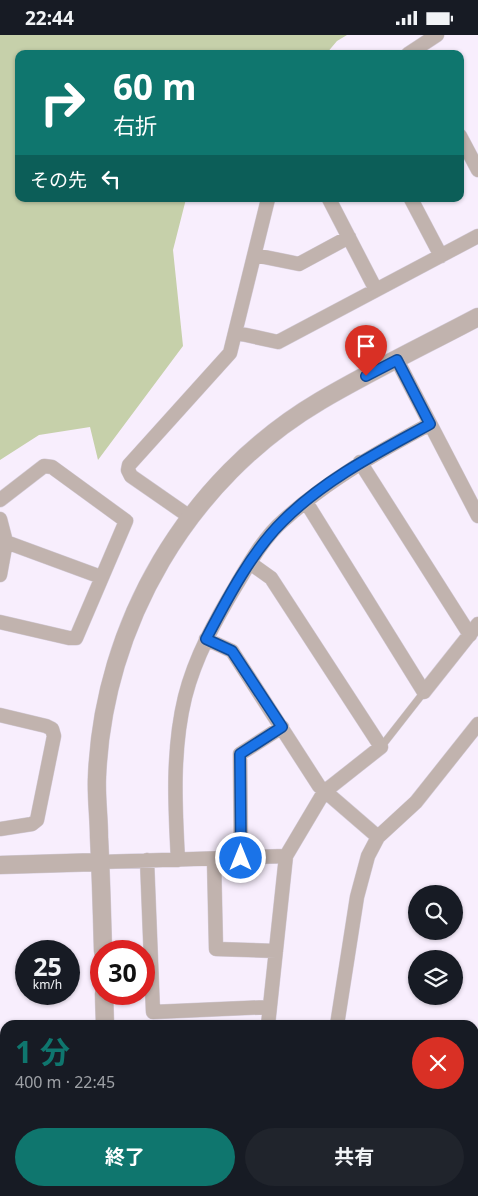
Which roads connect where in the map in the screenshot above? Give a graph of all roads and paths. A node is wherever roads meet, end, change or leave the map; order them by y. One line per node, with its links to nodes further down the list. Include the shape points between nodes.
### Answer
1 (436, 35): 2 (street)
2 (415, 50)
3 (464, 144): 4 (street)
4 (478, 170)
5 (267, 202): 10 (street)
6 (331, 202): 9 (street)
7 (413, 202): 11 (street)
8 (478, 236): 11 (street)
9 (349, 237): 10 (street, via 300,264); 12 (street)
10 (255, 255): 14 (street)
11 (441, 255): 12 (street)
12 (376, 290): 14 (street, via 278,342)
13 (478, 317): 15 (street)
14 (236, 333): 21 (street, via 230,353 129,465 131,475)
15 (397, 360): 16 (street); 21 (street, via 319,401 264,440 237,463)
16 (430, 424): 17 (street); 20 (street)
17 (360, 462): 19 (street); 28 (street)
18 (0, 500): 26 (street, via 44,466 52,467 124,517 126,525)
19 (306, 502): 24 (street, via 282,521); 30 (street)
20 (478, 516)
21 (190, 517): 43 (street, via 166,551 142,596 125,635 104,712 97,777)
22 (0, 519): 23 (street)
23 (6, 542): 25 (street); 26 (street)
24 (250, 563): 29 (street); 34 (street, via 271,577)
25 (0, 575)
26 (101, 577): 27 (street, via 76,638)
27 (0, 622)
28 (474, 629): 30 (street)
29 (206, 639): 33 (street, via 232,651); 42 (street, via 186,695 179,729 175,798)
30 (424, 692): 34 (lane)
31 (0, 715): 36 (street, via 46,726 52,729 54,736 37,820 32,824)
32 (478, 724): 37 (street, via 416,802)
33 (282, 727): 35 (street); 39 (street, via 240,754)
34 (381, 747): 35 (street)
35 (324, 793): 37 (street); 38 (street)
36 (0, 829)
37 (378, 837): 51 (street, via 361,875)
38 (286, 856): 39 (street); 46 (street)
39 (241, 858): 40 (street)
40 (214, 859): 42 (street); 46 (street, via 216,949)
41 (147, 860): 42 (street); 43 (street); 48 (street, via 153,1013)
42 (178, 860)
43 (100, 862): 44 (street); 45 (street)
44 (0, 865)
45 (103, 940)
46 (276, 951): 48 (street)
47 (104, 1005): 49 (street)
48 (270, 1007): 50 (street)
49 (105, 1020)
50 (269, 1020)
51 (338, 1020)

